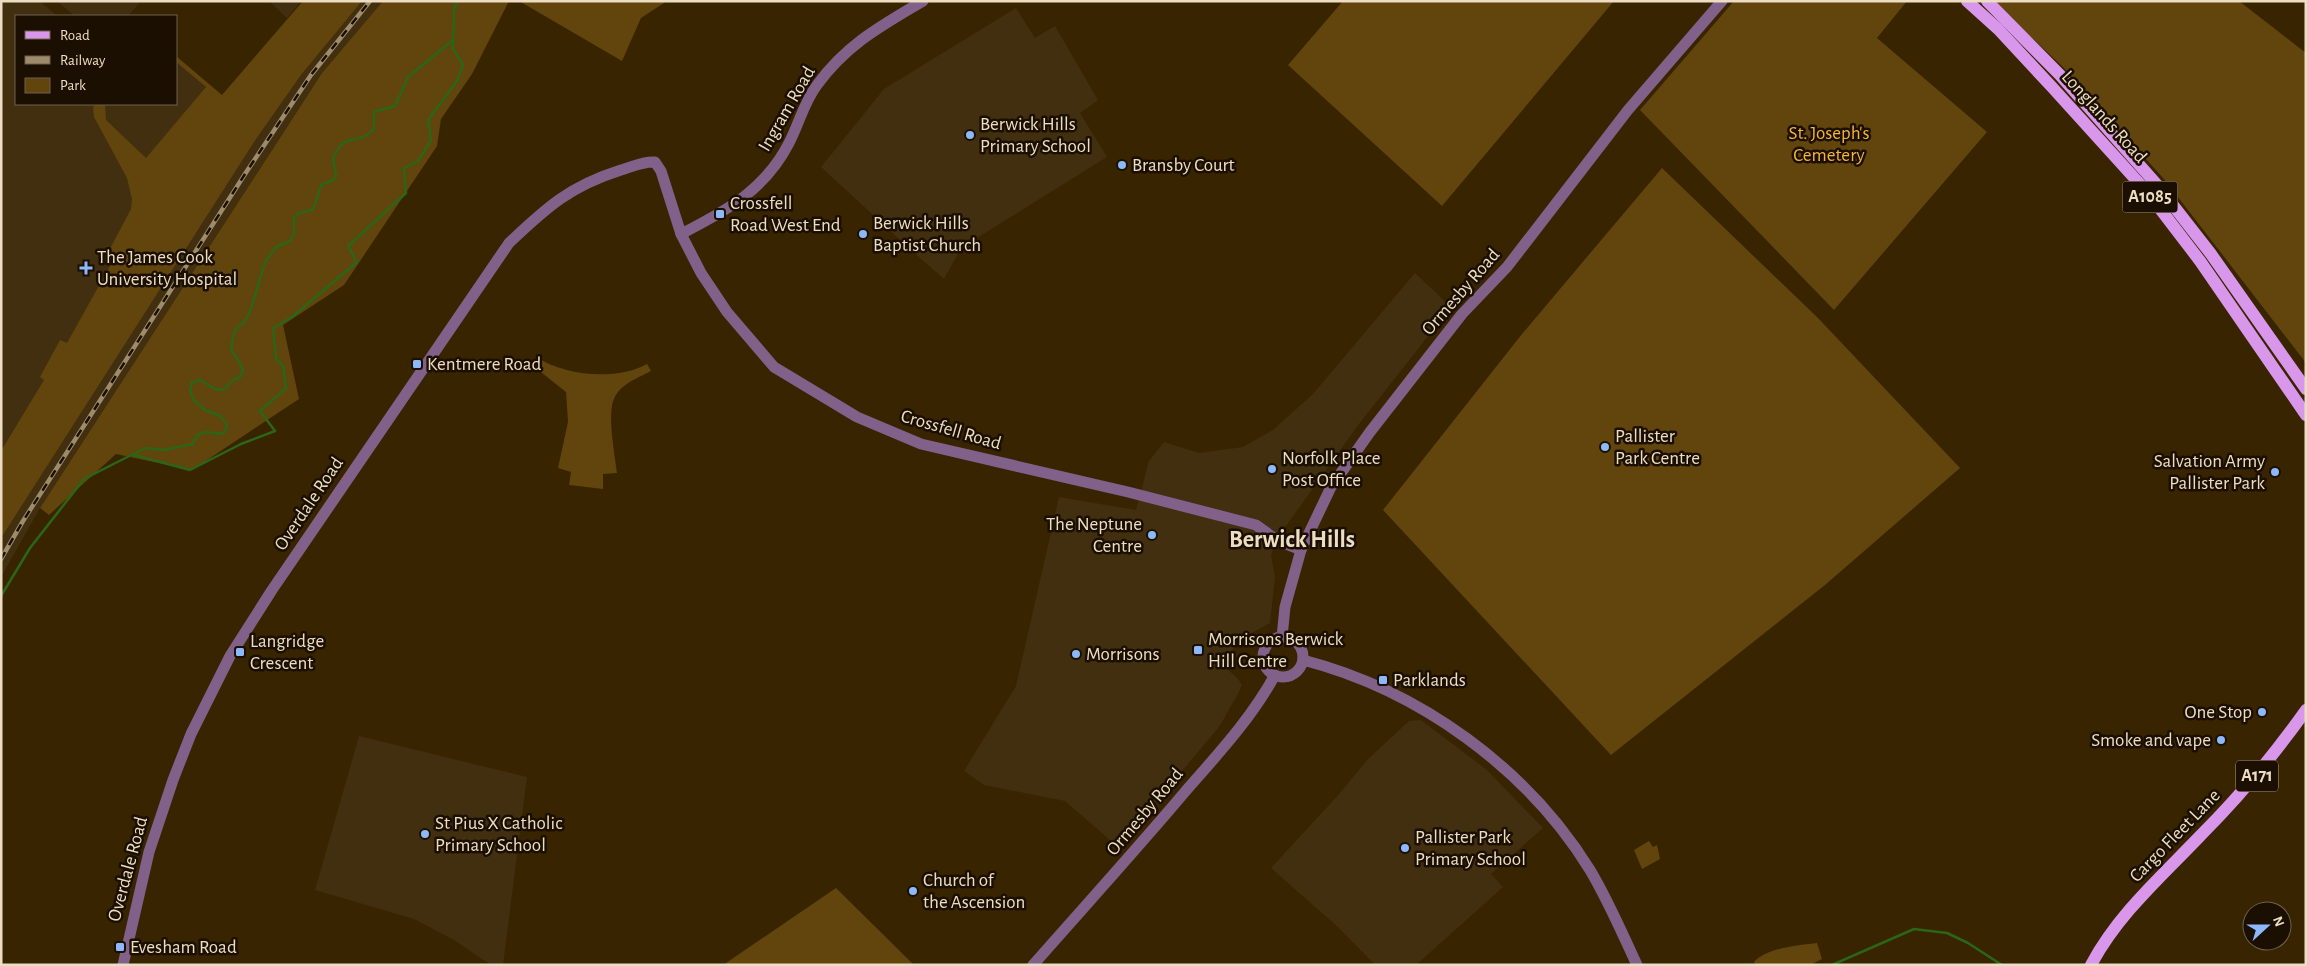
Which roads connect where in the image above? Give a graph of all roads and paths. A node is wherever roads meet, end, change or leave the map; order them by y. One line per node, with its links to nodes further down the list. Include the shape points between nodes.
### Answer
1 (923, 1): 6 (street, Ingram Road, via 856,42 836,61 816,86 789,143 773,168 751,193)
2 (1722, 1): 9 (street, Ormesby Road, via 1628,110 1507,267 1462,314 1380,419 1331,487)
3 (1967, 1): 8 (main road, Longlands Road / A1085, via 1998,29 2148,193 2200,261)
4 (1987, 1): 7 (main road, Longlands Road / A1085, via 2060,75 2158,186 2211,254)
5 (655, 162): 6 (street, Crossfell Road, via 661,171); 14 (street, Overdale Road, via 596,178 573,190 545,209 509,243 264,602 230,656 191,734 173,780 149,852)
6 (681, 234): 9 (street, Crossfell Road, via 701,274 727,312 774,367 858,417 921,444 1256,525 1278,541)
7 (2306, 389)
8 (2306, 415)
9 (1301, 550): 10 (street, Ormesby Road, via 1285,607)
10 (1282, 637): 11 (street, via 1297,643); 12 (street, via 1269,642 1263,655 1268,670)
11 (1303, 660): 12 (street, via 1295,673); 16 (street, via 1338,669 1413,703 1467,738 1514,778 1539,802 1589,869)
12 (1275, 675): 15 (street, Ormesby Road, via 1228,742)
13 (2306, 710): 17 (main road, Cargo Fleet Lane / A171, via 2248,786 2114,927)
14 (123, 965)
15 (1033, 965)
16 (1637, 965)
17 (2091, 965)

